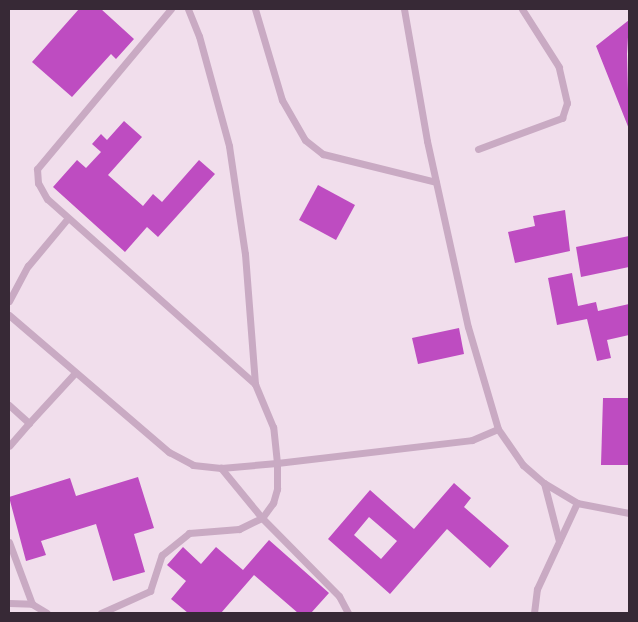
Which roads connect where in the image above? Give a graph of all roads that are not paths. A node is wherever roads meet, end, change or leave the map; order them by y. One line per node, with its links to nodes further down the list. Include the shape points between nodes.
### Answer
1 (171, 9): 8 (lane, via 37,169 38,183 47,199)
2 (188, 9): 12 (lane, via 200,36 229,146 245,254)
3 (255, 9): 7 (lane, via 282,100 305,140 324,154)
4 (404, 9): 7 (lane)
5 (522, 9): 6 (lane, via 558,67 566,103 562,118)
6 (478, 149)
7 (436, 182): 15 (lane, via 468,327)
8 (68, 218): 9 (lane, via 28,266); 12 (lane)
9 (9, 301)
10 (9, 315): 11 (lane)
11 (75, 373): 14 (lane); 18 (lane, via 169,452 193,465)
12 (255, 384): 17 (lane, via 273,427)
13 (9, 406): 14 (lane)
14 (28, 424): 16 (lane)
15 (498, 430): 17 (lane, via 472,440); 19 (lane, via 523,464)
16 (9, 446)
17 (277, 463): 18 (lane); 22 (lane, via 277,489 273,504)
18 (221, 468): 22 (lane)
19 (544, 483): 20 (lane); 24 (lane)
20 (577, 503): 21 (lane); 24 (lane)
21 (629, 513)
22 (262, 518): 28 (lane, via 239,529 189,533 162,555 150,591); 29 (lane, via 339,596)
23 (9, 542): 26 (lane)
24 (559, 542): 30 (lane, via 537,589)
25 (9, 603): 26 (lane)
26 (32, 604): 27 (lane)
27 (47, 613)
28 (102, 613)
29 (348, 613)
30 (534, 613)

